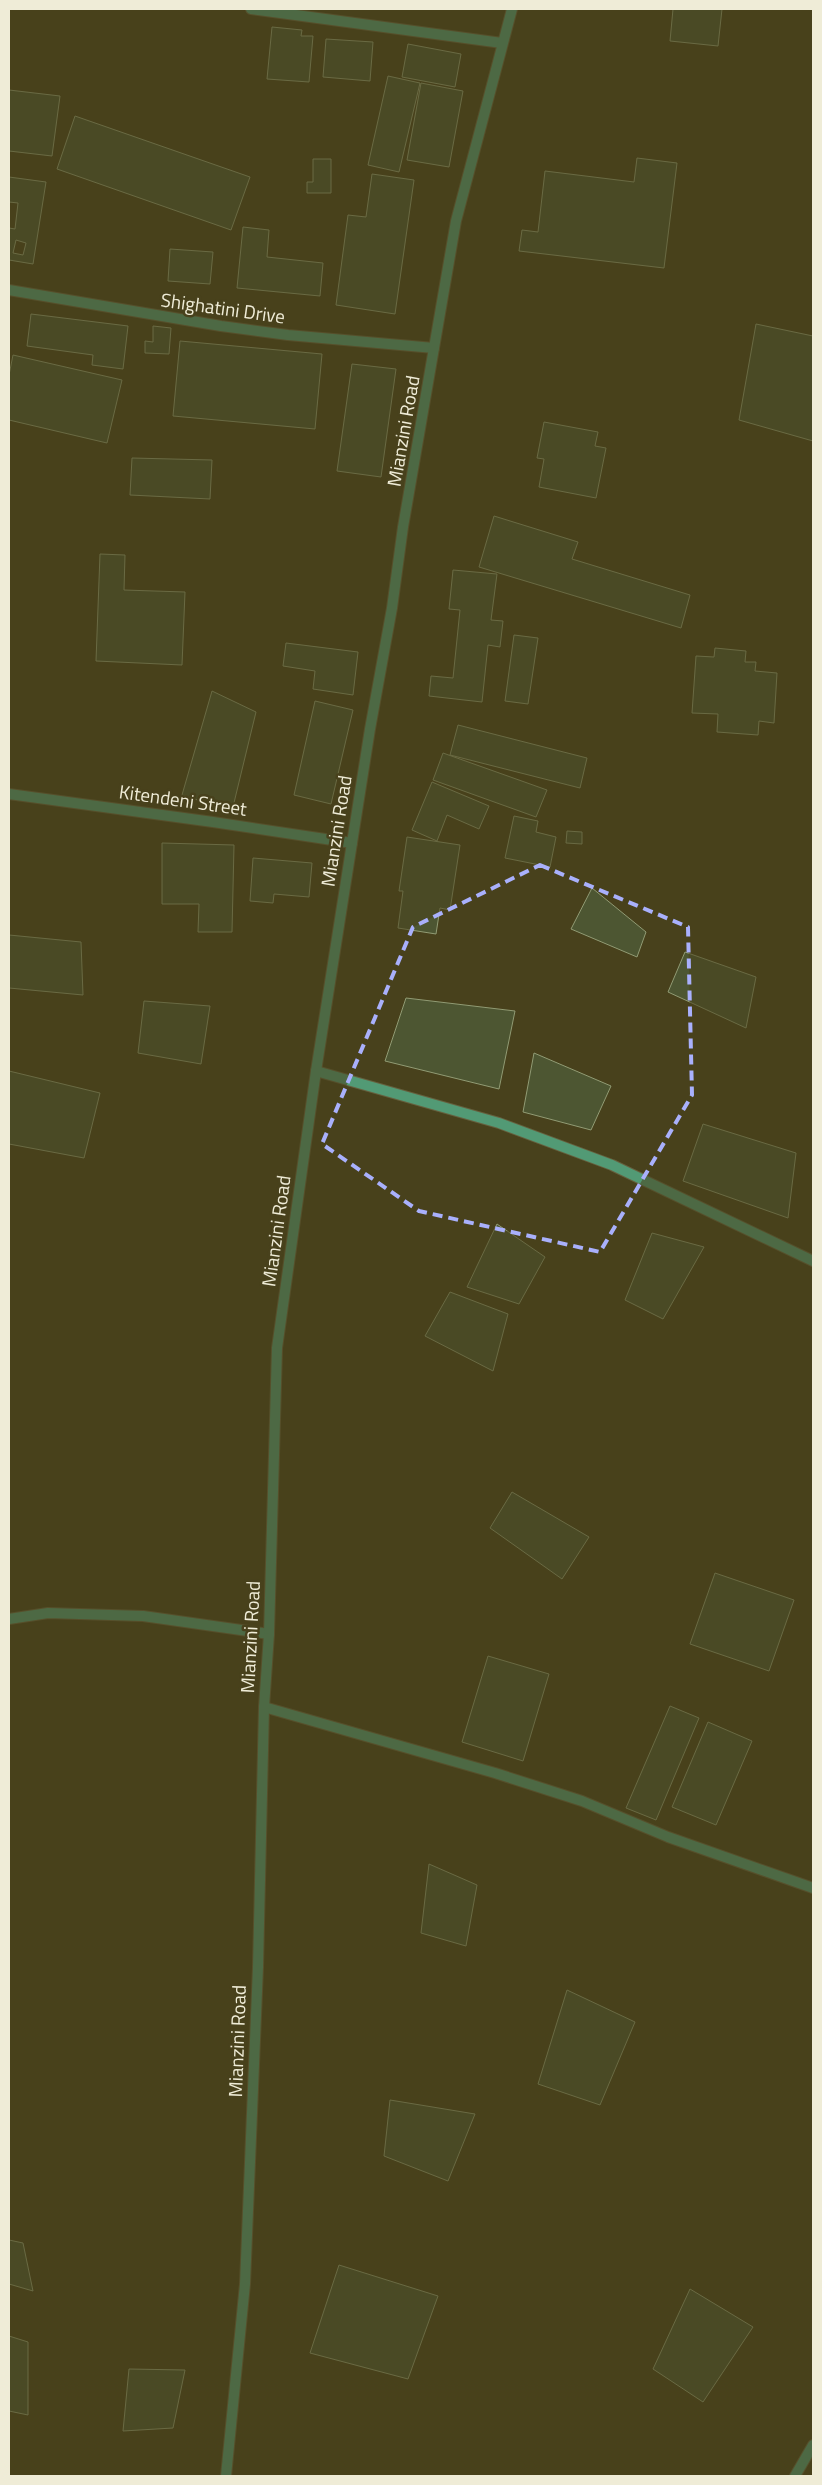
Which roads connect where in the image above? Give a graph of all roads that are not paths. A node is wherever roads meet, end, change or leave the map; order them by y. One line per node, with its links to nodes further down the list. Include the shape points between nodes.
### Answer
1 (251, 9): 3 (street)
2 (512, 9): 3 (street, Mianzini Road)
3 (502, 43): 5 (street, Mianzini Road, via 456,221)
4 (9, 290): 5 (street, Shighatini Drive, via 221,326)
5 (434, 348): 7 (street, Mianzini Road)
6 (9, 794): 7 (street, Kitendeni Street)
7 (352, 843): 8 (street, Mianzini Road)
8 (316, 1071): 9 (street, via 499,1123 612,1165); 11 (street, Mianzini Road, via 277,1348)
9 (813, 1261)
10 (9, 1619): 11 (street, via 48,1613 143,1616)
11 (269, 1634): 12 (street, Mianzini Road)
12 (264, 1707): 13 (street, via 573,1799 668,1837); 15 (street, Mianzini Road, via 258,1967 245,2284)
13 (813, 1888)
14 (813, 2445): 16 (street)
15 (226, 2476)
16 (795, 2476)

